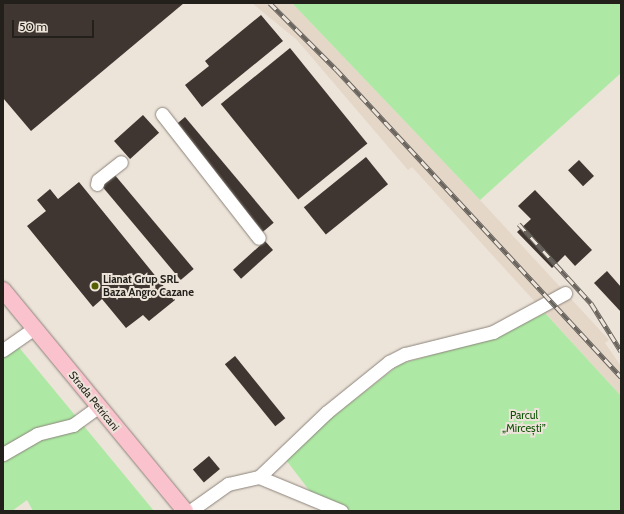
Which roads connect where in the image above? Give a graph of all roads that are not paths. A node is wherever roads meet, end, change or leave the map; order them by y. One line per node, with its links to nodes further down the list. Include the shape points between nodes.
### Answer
1 (162, 114): 4 (street)
2 (121, 162): 3 (street, via 98,180)
3 (97, 184)
4 (259, 238)
5 (3, 290): 7 (main road, Strada Petricani)
6 (566, 293): 11 (street, via 493,332 405,354 390,362 327,412)
7 (34, 328): 8 (street); 9 (main road, Strada Petricani)
8 (3, 350)
9 (99, 406): 10 (street, via 73,425 37,434); 12 (main road, Strada Petricani)
10 (3, 454)
11 (259, 477): 13 (street, via 228,484); 14 (street)
12 (185, 511)
13 (190, 511)
14 (341, 511)

